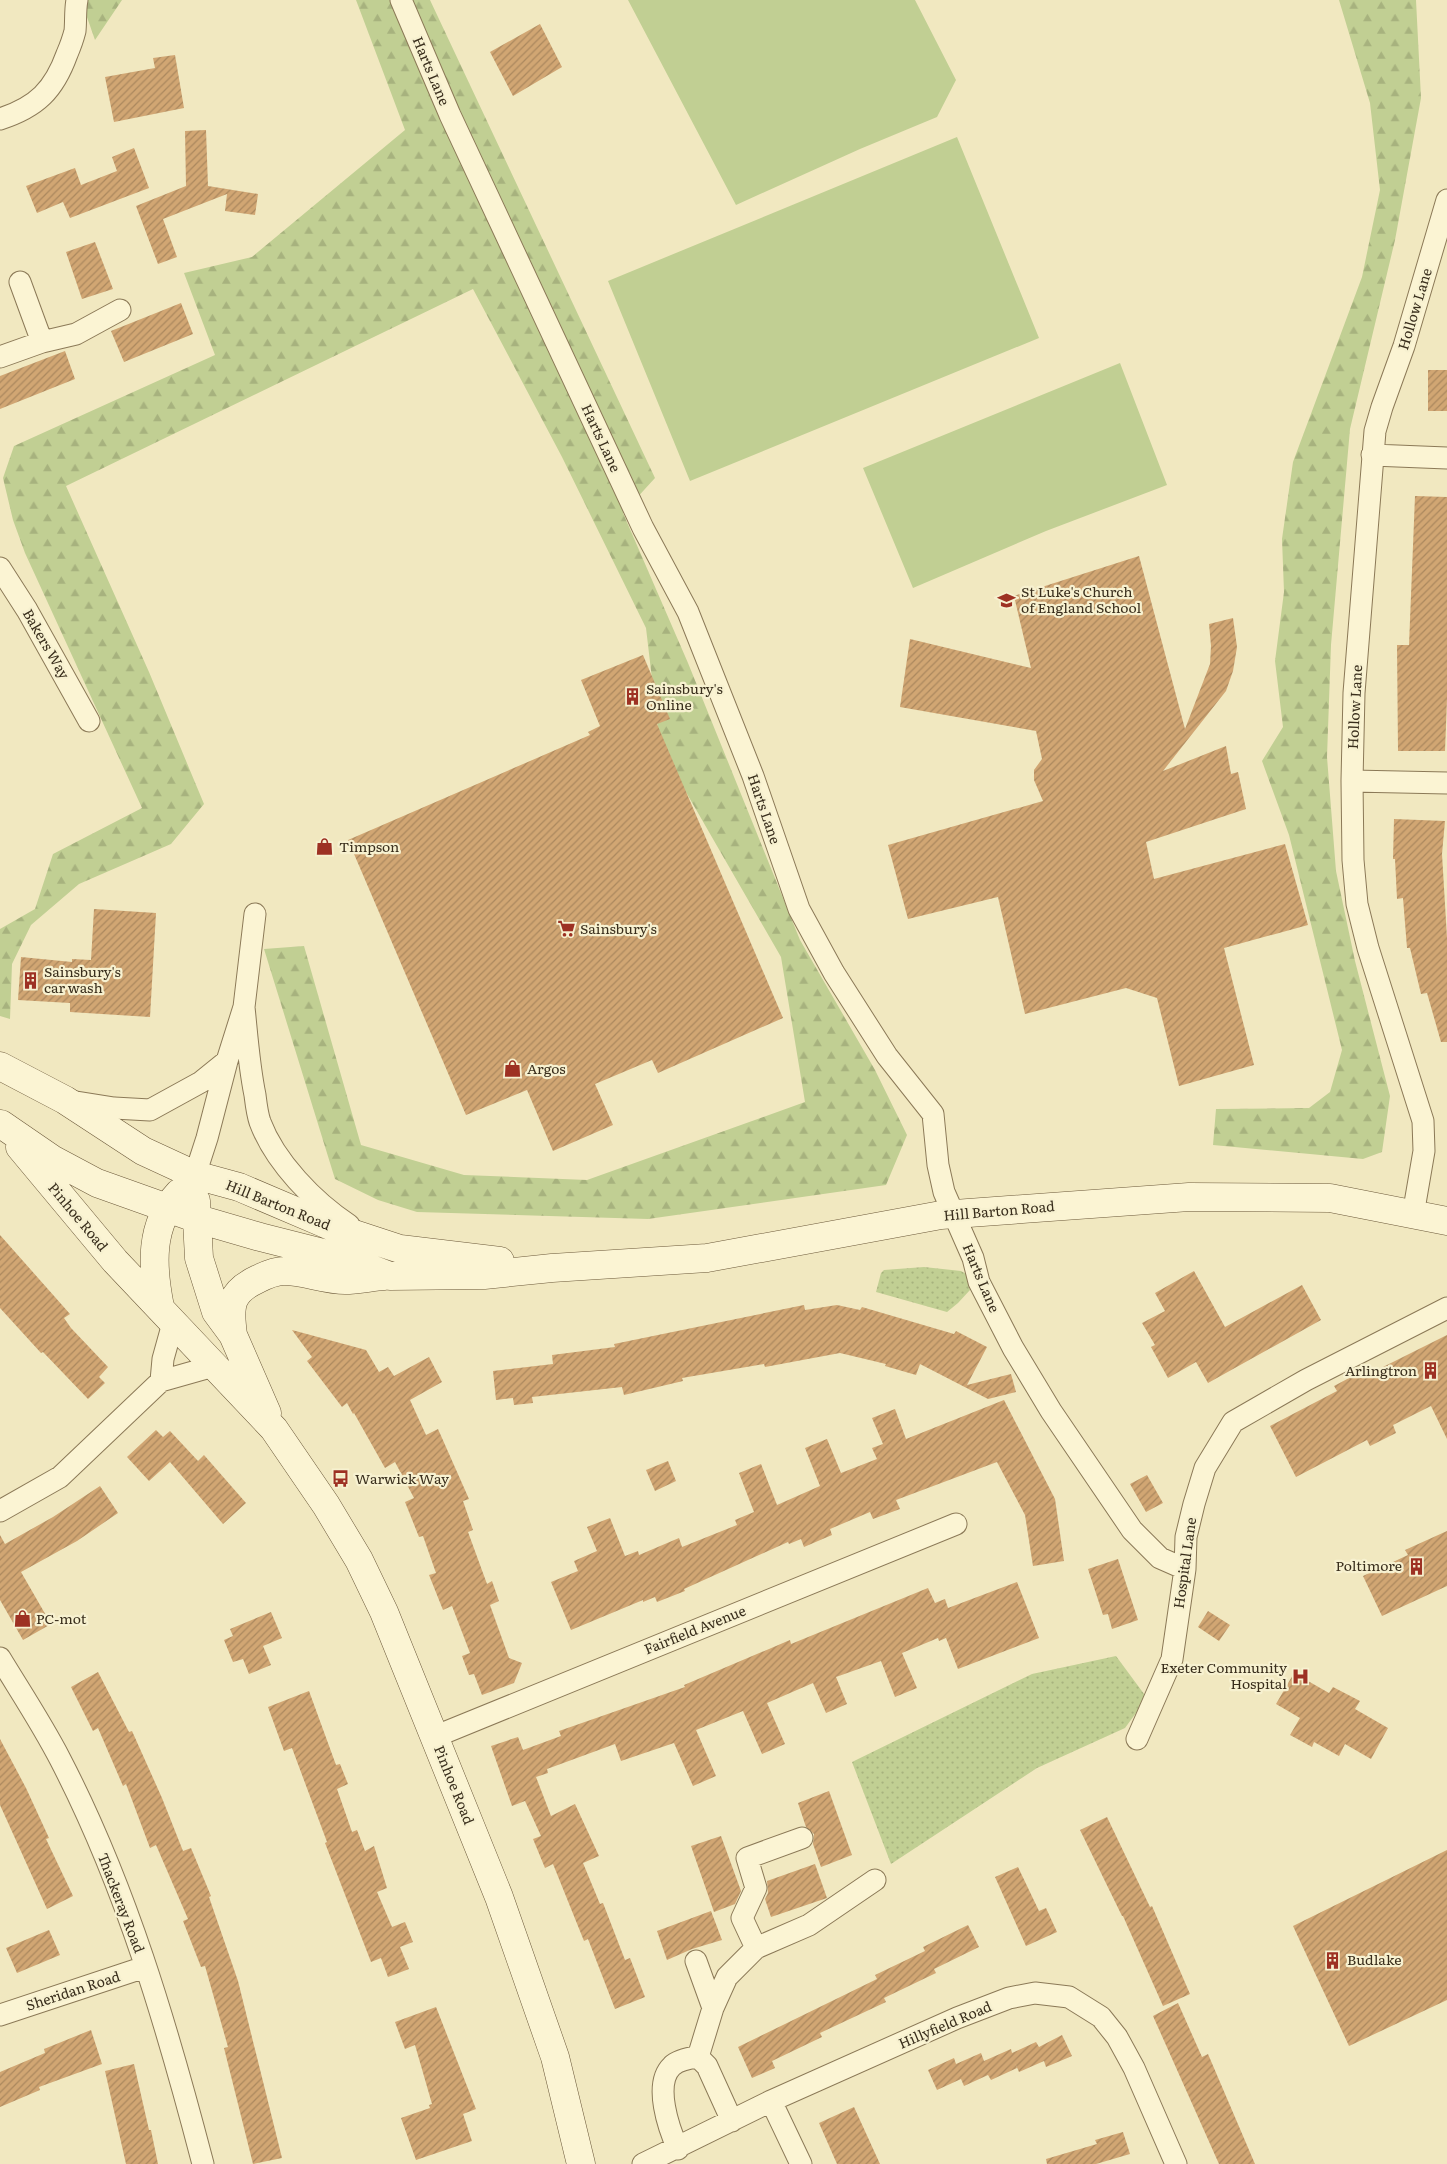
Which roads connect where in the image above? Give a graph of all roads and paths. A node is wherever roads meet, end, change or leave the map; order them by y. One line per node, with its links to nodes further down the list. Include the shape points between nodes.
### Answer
1 (77, 0): 3 (street, via 74,32 54,82 32,105)
2 (401, 0): 23 (street, Harts Lane, via 450,115 626,492 688,612 753,776 799,909 834,973 887,1056 933,1114 938,1165)
3 (0, 119)
4 (1447, 200): 9 (street, Hollow Lane, via 1404,346 1382,406)
5 (20, 282): 7 (street)
6 (120, 310): 7 (street, via 76,334)
7 (42, 342): 8 (street)
8 (0, 358)
9 (1372, 455): 10 (street); 13 (street, Hollow Lane, via 1354,693)
10 (1447, 458)
11 (0, 568): 12 (street, Bakers Way)
12 (89, 721)
13 (1352, 780): 14 (street); 24 (street, Hollow Lane, via 1357,904 1423,1121 1424,1151)
14 (1447, 783)
15 (255, 914): 16 (street)
16 (244, 1007): 17 (street); 27 (street, via 250,1071 260,1121 278,1154 301,1185 329,1211)
17 (227, 1061): 19 (street, via 201,1082 150,1110); 21 (street)
18 (0, 1066): 19 (main road, Hill Barton Road)
19 (64, 1100): 21 (main road, Hill Barton Road, via 143,1151)
20 (0, 1123): 22 (main road, Hill Barton Road, via 52,1159 98,1182); 31 (main road, Pinhoe Road, via 95,1239)
21 (195, 1175): 22 (main road); 25 (main road, Pinhoe Road); 27 (main road, Hill Barton Road, via 238,1187)
22 (166, 1206): 25 (main road, Hill Barton Road); 31 (main road, via 154,1250 154,1274)
23 (953, 1214): 24 (main road, Hill Barton Road, via 1198,1197 1330,1198); 28 (main road, Hill Barton Road, via 707,1258); 38 (street, Harts Lane, via 973,1258 979,1282 1051,1411 1132,1530 1160,1558)
24 (1413, 1215): 26 (main road, Hill Barton Road)
25 (198, 1219): 29 (main road, Hill Barton Road, via 343,1258); 32 (main road, Pinhoe Road, via 199,1258 216,1312)
26 (1447, 1222)
27 (373, 1241): 28 (main road, Hill Barton Road, via 400,1248)
28 (552, 1268): 29 (main road, Hill Barton Road, via 484,1275)
29 (390, 1276): 32 (main road, Pinhoe Road, via 344,1280 283,1271 266,1275 244,1285 235,1295 230,1316)
30 (1447, 1308): 38 (street, Hospital Lane, via 1306,1380 1233,1422 1205,1468 1186,1537)
31 (167, 1315): 33 (main road, Pinhoe Road); 34 (street)
32 (233, 1335): 35 (main road, Pinhoe Road)
33 (214, 1366): 34 (street); 35 (main road, Pinhoe Road)
34 (161, 1381): 36 (street, via 60,1477)
35 (274, 1429): 40 (main road, Pinhoe Road, via 359,1560 384,1612)
36 (0, 1510)
37 (956, 1524): 40 (street, Fairfield Avenue)
38 (1186, 1569): 41 (street, Hospital Lane, via 1172,1659)
39 (0, 1658): 46 (street, Thackeray Road, via 68,1774 123,1902)
40 (434, 1737): 54 (main road, Pinhoe Road, via 498,1897 555,2057)
41 (1138, 1739)
42 (802, 1838): 44 (street, via 747,1858 756,1888 742,1918)
43 (875, 1880): 44 (street, via 809,1925)
44 (756, 1948): 47 (street, via 727,1977)
45 (696, 1961): 47 (street)
46 (145, 1967): 48 (street, Sheridan Road); 53 (street, Thackeray Road, via 171,2042)
47 (713, 2008): 49 (street)
48 (0, 2015)
49 (698, 2057): 51 (street, via 707,2066); 52 (street, via 672,2066 662,2092)
50 (771, 2101): 51 (street, Hillyfield Road); 56 (street); 57 (street, Hillyfield Road, via 1009,1998 1035,1993 1069,1997 1101,2017 1117,2037)
51 (732, 2121): 52 (street, Hillyfield Road)
52 (678, 2148): 55 (street, Hillyfield Road)
53 (203, 2164)
54 (581, 2164)
55 (643, 2164)
56 (801, 2164)
57 (1176, 2164)

